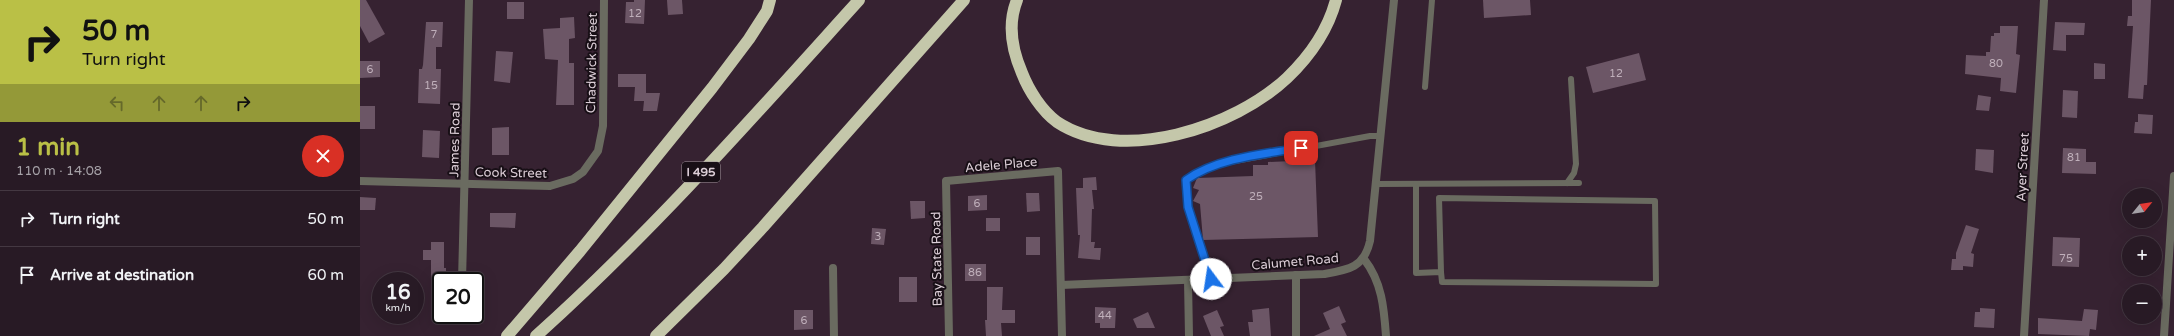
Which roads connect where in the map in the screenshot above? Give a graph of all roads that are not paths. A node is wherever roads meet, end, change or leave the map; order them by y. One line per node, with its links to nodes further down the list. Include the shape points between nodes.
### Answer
1 (469, 0): 20 (street, James Road)
2 (604, 0): 13 (street, Chadwick Street)
3 (770, 0): 31 (highway, via 768,11 712,88 580,251)
4 (859, 0): 32 (highway, I 495, via 650,226)
5 (964, 0): 33 (highway, via 758,232)
6 (1017, 0): 7 (highway, via 1012,19 1012,41 1016,59 1033,96 1057,122 1100,139 1130,141 1176,135 1234,114 1259,100 1286,79 1307,57 1332,15)
7 (1336, 0)
8 (1394, 0): 14 (street)
9 (1432, 0): 12 (lane)
10 (2044, 0): 40 (street, Ayer Street)
11 (1571, 79): 18 (lane, via 1576,164 1574,173)
12 (1425, 87)
13 (603, 126): 20 (street, Cook Street, via 598,150 583,172 573,179 550,186)
14 (1381, 136): 21 (street); 28 (lane, via 1333,142 1219,164 1186,180 1188,207)
15 (2174, 176): 41 (street)
16 (360, 181): 20 (street, Cook Street)
17 (946, 181): 30 (street, Adele Place, via 1058,170); 35 (street, Bay State Road)
18 (1567, 183): 19 (lane); 22 (lane)
19 (1579, 183)
20 (464, 184): 25 (street, James Road)
21 (1376, 184): 22 (lane); 23 (street, via 1370,241)
22 (1416, 184): 26 (lane, via 1416,273)
23 (1364, 258): 27 (street, Calumet Road, via 1356,266 1345,270); 39 (street, via 1380,287)
24 (833, 268): 34 (street)
25 (462, 272)
26 (1441, 272): 26 (lane, via 1439,198 1655,201 1656,284 1442,282)
27 (1296, 275): 28 (street, Calumet Road); 38 (street)
28 (1211, 279): 29 (street, Calumet Road)
29 (1188, 280): 30 (street, Calumet Road); 37 (street)
30 (1061, 285): 36 (street)
31 (507, 336)
32 (536, 336)
33 (656, 336)
34 (834, 336)
35 (949, 336)
36 (1062, 336)
37 (1188, 336)
38 (1296, 336)
39 (1386, 336)
40 (2024, 336)
41 (2164, 336)

